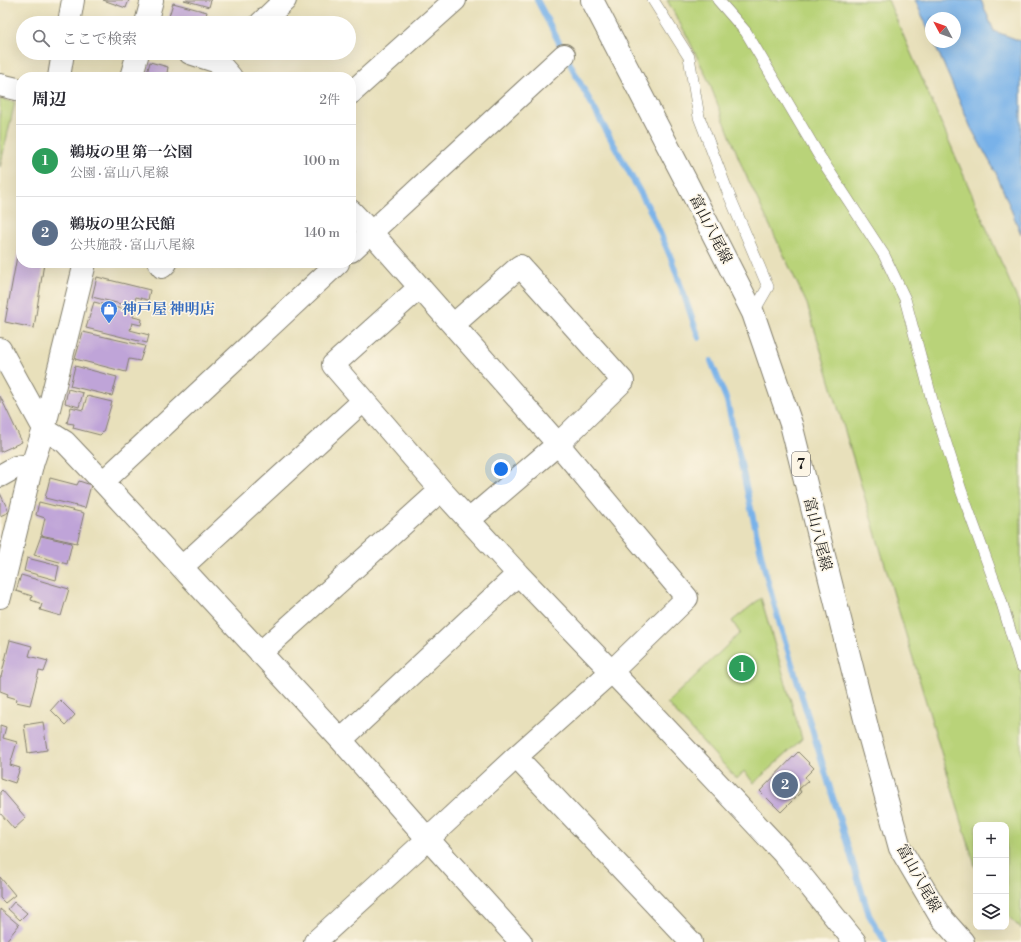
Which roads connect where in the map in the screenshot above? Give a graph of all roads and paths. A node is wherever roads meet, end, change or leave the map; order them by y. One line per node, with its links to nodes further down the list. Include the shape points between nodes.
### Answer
1 (73, 0): 8 (street)
2 (152, 0): 9 (street)
3 (285, 0): 10 (street)
4 (454, 0): 19 (street)
5 (592, 0): 27 (street, 富山八尾線 / 7)
6 (653, 0): 27 (lane, via 689,57 700,117 727,190 768,287)
7 (718, 0): 42 (lane, via 746,32 818,154 884,255 905,299 932,400)
8 (70, 16)
9 (148, 16)
10 (268, 16)
11 (564, 55): 22 (street)
12 (62, 60): 16 (street)
13 (136, 60): 17 (street)
14 (213, 60): 15 (street)
15 (226, 64)
16 (59, 72)
17 (132, 72)
18 (0, 85): 20 (street)
19 (356, 88)
20 (16, 89)
21 (356, 216): 22 (street)
22 (371, 232): 23 (street); 26 (street)
23 (356, 246)
24 (84, 268): 31 (street)
25 (333, 268): 35 (street)
26 (420, 287): 28 (street); 30 (street, via 333,365)
27 (753, 313): 51 (street, 富山八尾線 / 7, via 791,424 900,848 940,916)
28 (453, 325): 32 (street); 32 (street, via 520,266 623,381)
29 (0, 348): 31 (street)
30 (363, 401): 36 (street); 38 (street)
31 (44, 429): 33 (street); 35 (street, via 65,442)
32 (558, 444): 37 (street); 43 (street, via 688,598)
33 (32, 465): 34 (street, via 16,467); 40 (street)
34 (0, 476)
35 (103, 482): 38 (street)
36 (441, 490): 37 (street); 41 (street)
37 (469, 520): 39 (street)
38 (182, 567): 41 (street)
39 (518, 574): 43 (street); 44 (street)
40 (0, 597)
41 (260, 653): 44 (street)
42 (1021, 666)
43 (611, 672): 45 (street); 50 (street, via 783,853)
44 (341, 740): 46 (street)
45 (516, 757): 46 (street); 49 (street)
46 (428, 839): 47 (street); 48 (street)
47 (510, 938)
48 (315, 942)
49 (691, 942)
50 (855, 942)
51 (963, 942)

